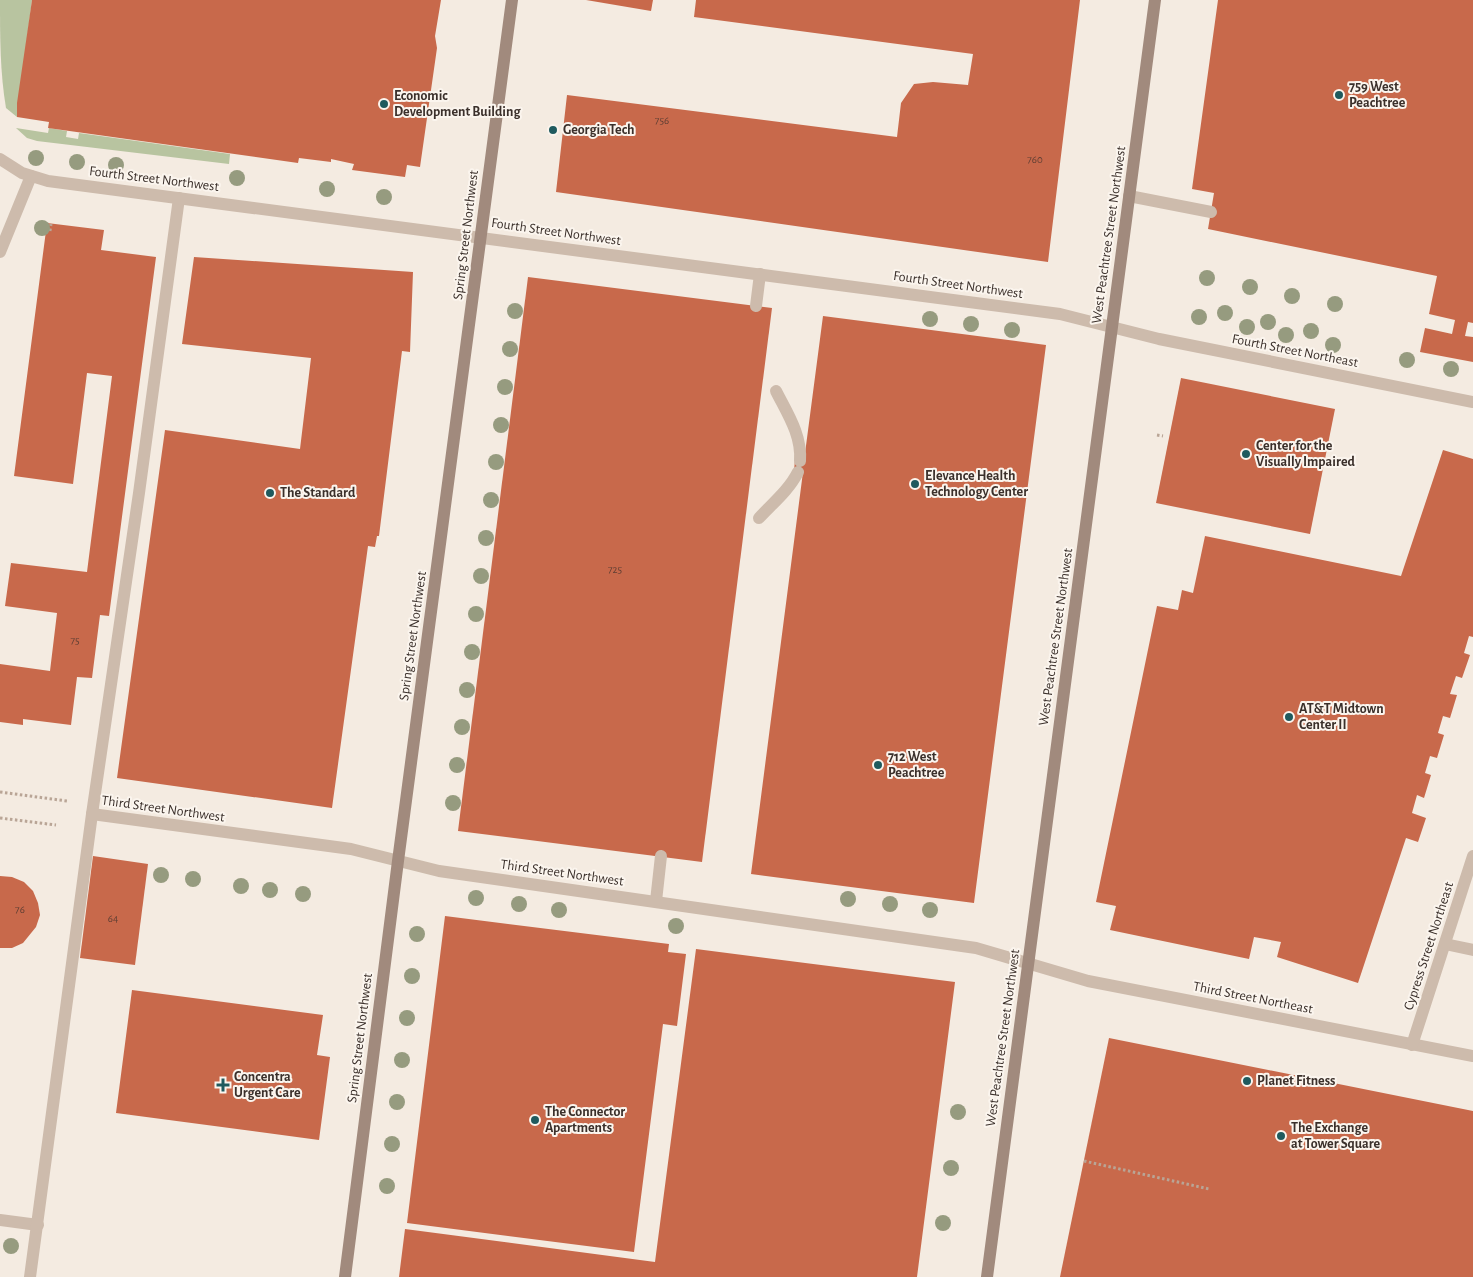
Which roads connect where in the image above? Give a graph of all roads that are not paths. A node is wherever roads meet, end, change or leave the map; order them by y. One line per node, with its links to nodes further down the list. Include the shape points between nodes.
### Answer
1 (512, 0): 8 (main road, Spring Street Northwest)
2 (1155, 0): 5 (main road, West Peachtree Street Northwest)
3 (0, 159): 4 (street, Fourth Street Northwest, via 22,174)
4 (31, 176): 6 (street, Fourth Street Northwest); 9 (street)
5 (1129, 196): 7 (street); 12 (main road, West Peachtree Street Northwest)
6 (179, 198): 8 (street, Fourth Street Northwest); 16 (street)
7 (1211, 212)
8 (481, 237): 10 (street, Fourth Street Northwest); 19 (main road, Spring Street Northwest)
9 (0, 252)
10 (760, 274): 11 (street); 12 (street, Fourth Street Northwest, via 1060,314)
11 (756, 306)
12 (1112, 327): 14 (street, Fourth Street Northeast); 23 (main road, West Peachtree Street Northwest)
13 (776, 391): 15 (street, via 797,433 801,450 799,466 794,481)
14 (1473, 402)
15 (759, 518)
16 (92, 814): 19 (street, Third Street Northwest, via 351,850); 27 (street)
17 (661, 856): 20 (street)
18 (1473, 856): 21 (street, Cypress Street Northeast)
19 (398, 861): 20 (street, Third Street Northwest, via 439,871); 29 (main road, Spring Street Northwest)
20 (656, 901): 23 (street, Third Street Northwest, via 976,948)
21 (1445, 944): 22 (street); 24 (street, Cypress Street Northeast)
22 (1473, 950)
23 (1028, 963): 24 (street, Third Street Northeast, via 1088,981); 30 (main road, West Peachtree Street Northwest)
24 (1412, 1044): 25 (street, Third Street Northeast)
25 (1473, 1056)
26 (0, 1220): 27 (street)
27 (38, 1225): 28 (street)
28 (30, 1277)
29 (345, 1277)
30 (987, 1277)

